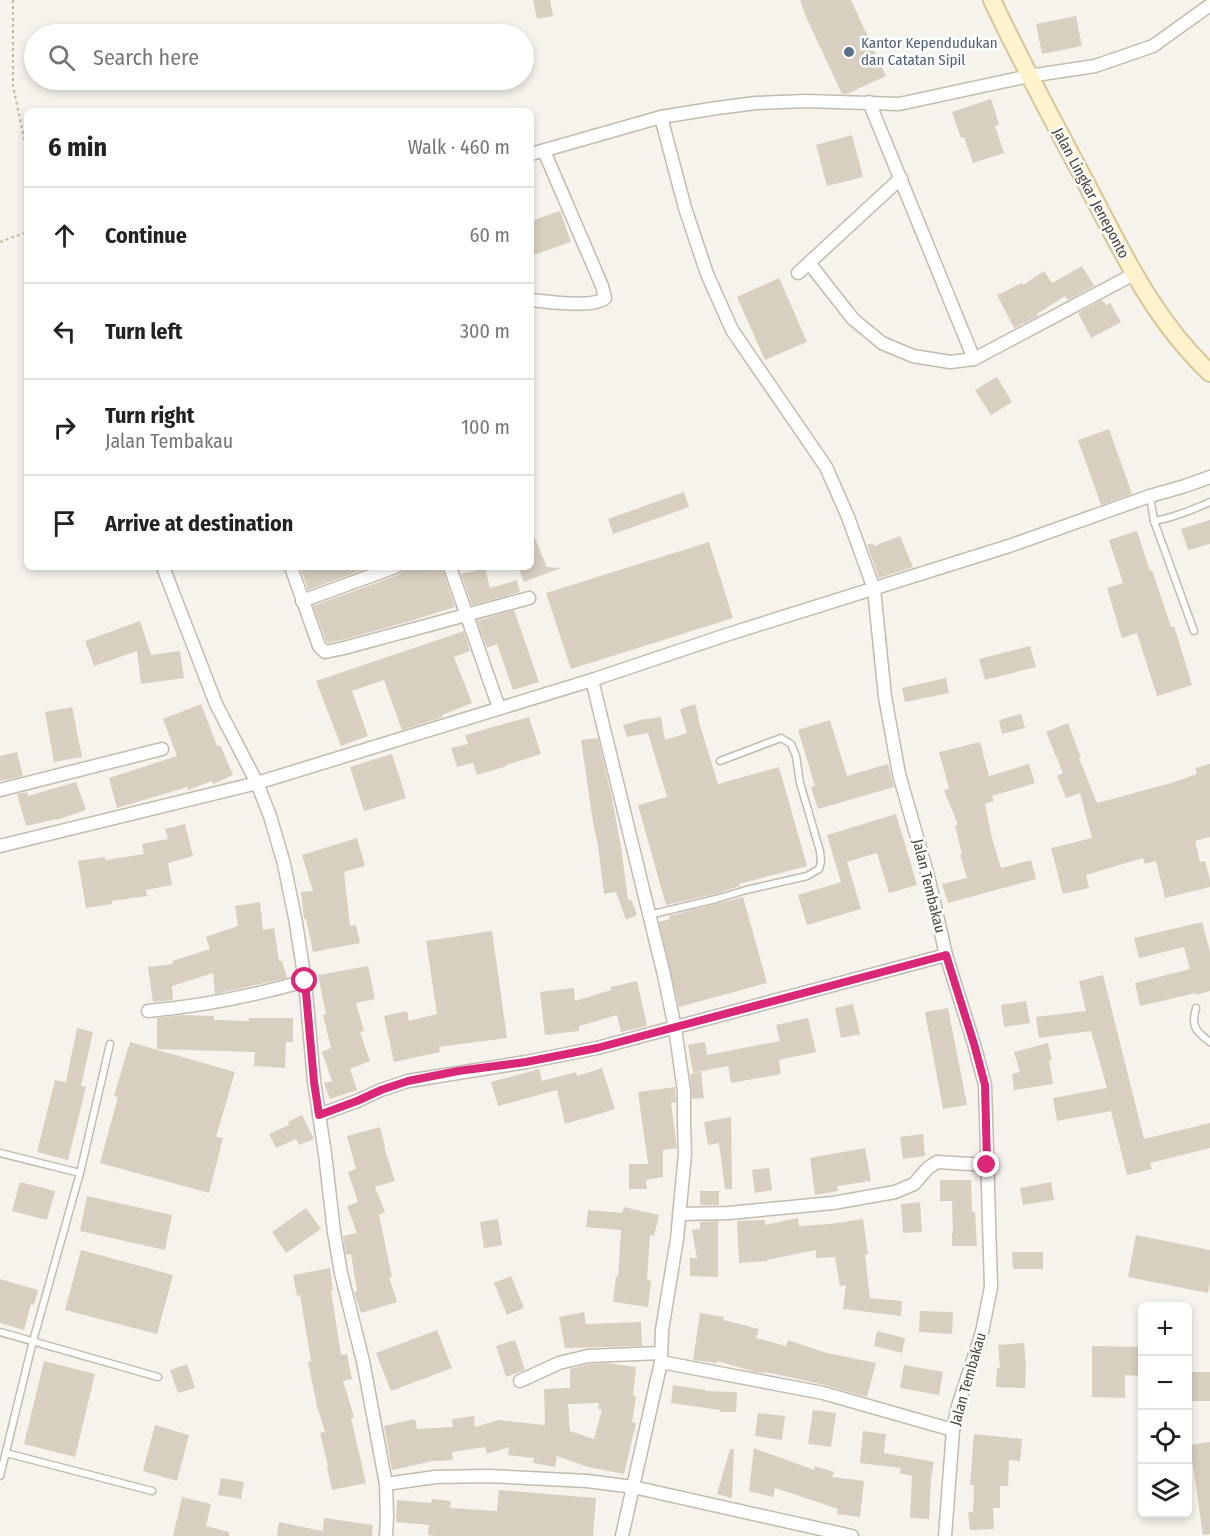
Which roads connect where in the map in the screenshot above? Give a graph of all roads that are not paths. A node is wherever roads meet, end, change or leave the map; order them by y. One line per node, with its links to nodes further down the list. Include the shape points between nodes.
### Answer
1 (992, 0): 3 (main road, Jalan Lingkar Jeneponto)
2 (1210, 5): 3 (street, via 1153,46 1095,66)
3 (1029, 76): 4 (street, via 899,104); 11 (main road, Jalan Lingkar Jeneponto)
4 (869, 102): 5 (street, via 756,103); 8 (street)
5 (661, 117): 6 (street); 23 (street, Jalan Tembakau, via 707,274 732,330 826,467)
6 (544, 151): 7 (street); 12 (street, via 605,298 597,303)
7 (534, 153)
8 (901, 178): 9 (street); 13 (street)
9 (809, 263): 10 (street); 13 (street, via 853,320 882,343 913,356 950,362)
10 (798, 273)
11 (1134, 274): 13 (street); 14 (main road, Jalan Lingkar Jeneponto, via 1158,313)
12 (534, 300)
13 (974, 359)
14 (1210, 373)
15 (1210, 477): 16 (street)
16 (1150, 496): 18 (lane); 23 (street)
17 (1210, 501): 18 (lane, via 1187,512)
18 (1154, 520): 27 (lane)
19 (164, 570): 32 (street, via 216,704)
20 (292, 570): 25 (street)
21 (387, 570): 25 (street)
22 (451, 570): 26 (street)
23 (874, 589): 28 (street); 36 (street, Jalan Tembakau, via 885,696 899,774)
24 (529, 598): 26 (street)
25 (302, 601): 26 (street, via 319,646 325,652)
26 (466, 615): 29 (street)
27 (1194, 631)
28 (591, 680): 29 (street); 35 (street)
29 (500, 708): 32 (street)
30 (162, 749): 33 (street)
31 (720, 761): 35 (lane, via 781,738 791,744 820,851 820,866 793,880)
32 (257, 783): 34 (street); 37 (street, via 284,864)
33 (0, 790)
34 (1, 843)
35 (649, 915): 40 (street)
36 (946, 955): 40 (street); 45 (street, Jalan Tembakau, via 985,1085)
37 (305, 981): 39 (street, via 224,1001); 43 (street)
38 (1196, 1008): 41 (lane, via 1195,1027)
39 (148, 1011)
40 (675, 1028): 43 (street, via 597,1048 408,1081); 47 (street, via 684,1091 685,1154)
41 (1210, 1042)
42 (110, 1044): 46 (lane)
43 (319, 1115): 56 (street, via 339,1263 363,1361)
44 (0, 1153): 46 (lane)
45 (987, 1165): 47 (street, via 937,1162 914,1184 895,1192 833,1203); 53 (street, Jalan Tembakau, via 991,1287)
46 (80, 1173): 49 (lane)
47 (679, 1214): 50 (street)
48 (0, 1332): 49 (lane)
49 (33, 1341): 51 (lane); 54 (lane)
50 (661, 1358): 52 (street, via 588,1356 559,1363); 53 (street, via 823,1394); 57 (street)
51 (158, 1377)
52 (520, 1381)
53 (953, 1430): 62 (street, Jalan Tembakau)
54 (6, 1453): 55 (lane); 58 (lane)
55 (0, 1476)
56 (386, 1484): 57 (street, via 435,1477 488,1476); 59 (street)
57 (633, 1486): 60 (street); 61 (street)
58 (152, 1491)
59 (386, 1536)
60 (622, 1536)
61 (852, 1536)
62 (945, 1536)

